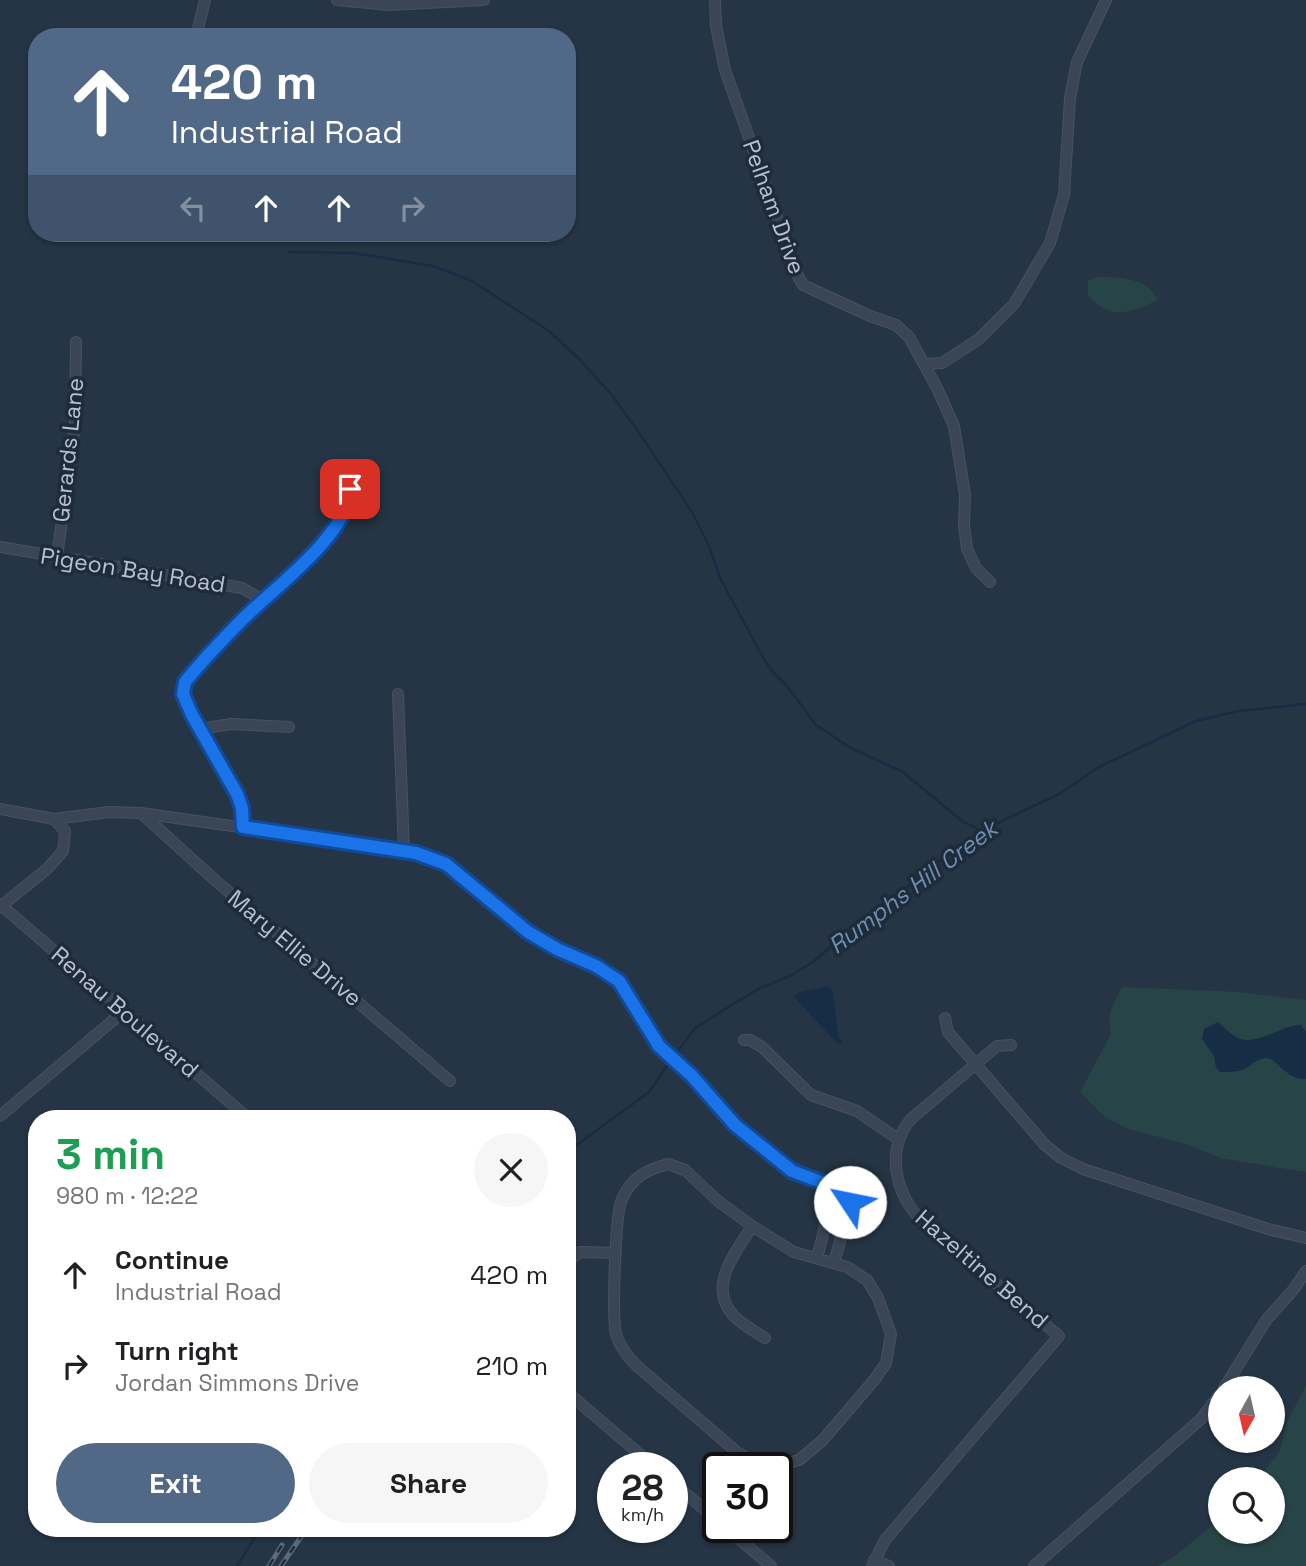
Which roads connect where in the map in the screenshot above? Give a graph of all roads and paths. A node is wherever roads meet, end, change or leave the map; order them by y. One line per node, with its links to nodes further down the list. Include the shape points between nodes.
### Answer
1 (205, 0): 6 (street)
2 (337, 0): 3 (street, via 389,5)
3 (484, 0)
4 (715, 0): 8 (street, Pelham Drive, via 725,70 803,285 896,325)
5 (1107, 0): 8 (street, via 1077,62 1064,195 1050,243 1014,304 979,339 942,363)
6 (198, 28)
7 (76, 342): 11 (street, Gerards Lane, via 75,423)
8 (925, 364): 12 (street, Pelham Drive, via 954,426 965,495 967,549)
9 (364, 466): 13 (street, via 334,530)
10 (0, 547): 11 (street, Pigeon Bay Road)
11 (57, 557): 13 (street, Pigeon Bay Road, via 242,588)
12 (990, 582)
13 (263, 600): 16 (street, via 185,682 185,700)
14 (398, 694): 21 (street)
15 (289, 727): 16 (street, via 231,724)
16 (200, 729): 20 (street, via 237,794)
17 (0, 809): 19 (street)
18 (141, 813): 19 (street); 20 (street); 28 (street, Mary Ellie Drive)
19 (54, 819): 22 (street, via 65,831 63,850)
20 (243, 827): 21 (street)
21 (404, 851): 32 (street, via 446,864 528,932 619,981 659,1046 735,1125 792,1171)
22 (1, 907): 23 (street, Renau Boulevard)
23 (124, 1012): 29 (street, Renau Boulevard); 30 (street)
24 (945, 1018): 27 (street, via 948,1032)
25 (744, 1040): 31 (street, via 762,1047 811,1095 857,1111)
26 (1011, 1045): 27 (street, via 997,1046)
27 (974, 1065): 31 (street, via 911,1119); 34 (street, via 1044,1144 1072,1164)
28 (450, 1081)
29 (239, 1110)
30 (0, 1116)
31 (898, 1139): 48 (street, Hazeltine Bend, via 895,1158 901,1191 921,1221 1059,1336 885,1540)
32 (835, 1188): 37 (street); 38 (street, via 850,1202)
33 (752, 1226): 35 (street, via 685,1170 668,1164 646,1170 622,1200); 37 (street, via 794,1252); 40 (street, via 723,1275 722,1291 735,1317)
34 (1306, 1238)
35 (616, 1253): 36 (street); 38 (street, via 615,1319 626,1353 738,1453 778,1466 799,1460 822,1441 886,1363 891,1334 878,1298 867,1280)
36 (576, 1255)
37 (817, 1258): 38 (street)
38 (834, 1263)
39 (1306, 1271): 41 (street, via 1267,1319)
40 (765, 1338)
41 (1231, 1376)
42 (576, 1400): 44 (street)
43 (1208, 1410): 51 (street)
44 (637, 1452)
45 (688, 1496): 46 (street)
46 (702, 1507)
47 (744, 1543): 49 (street)
48 (873, 1563): 50 (street)
49 (771, 1566)
50 (889, 1566)
51 (1034, 1566)

